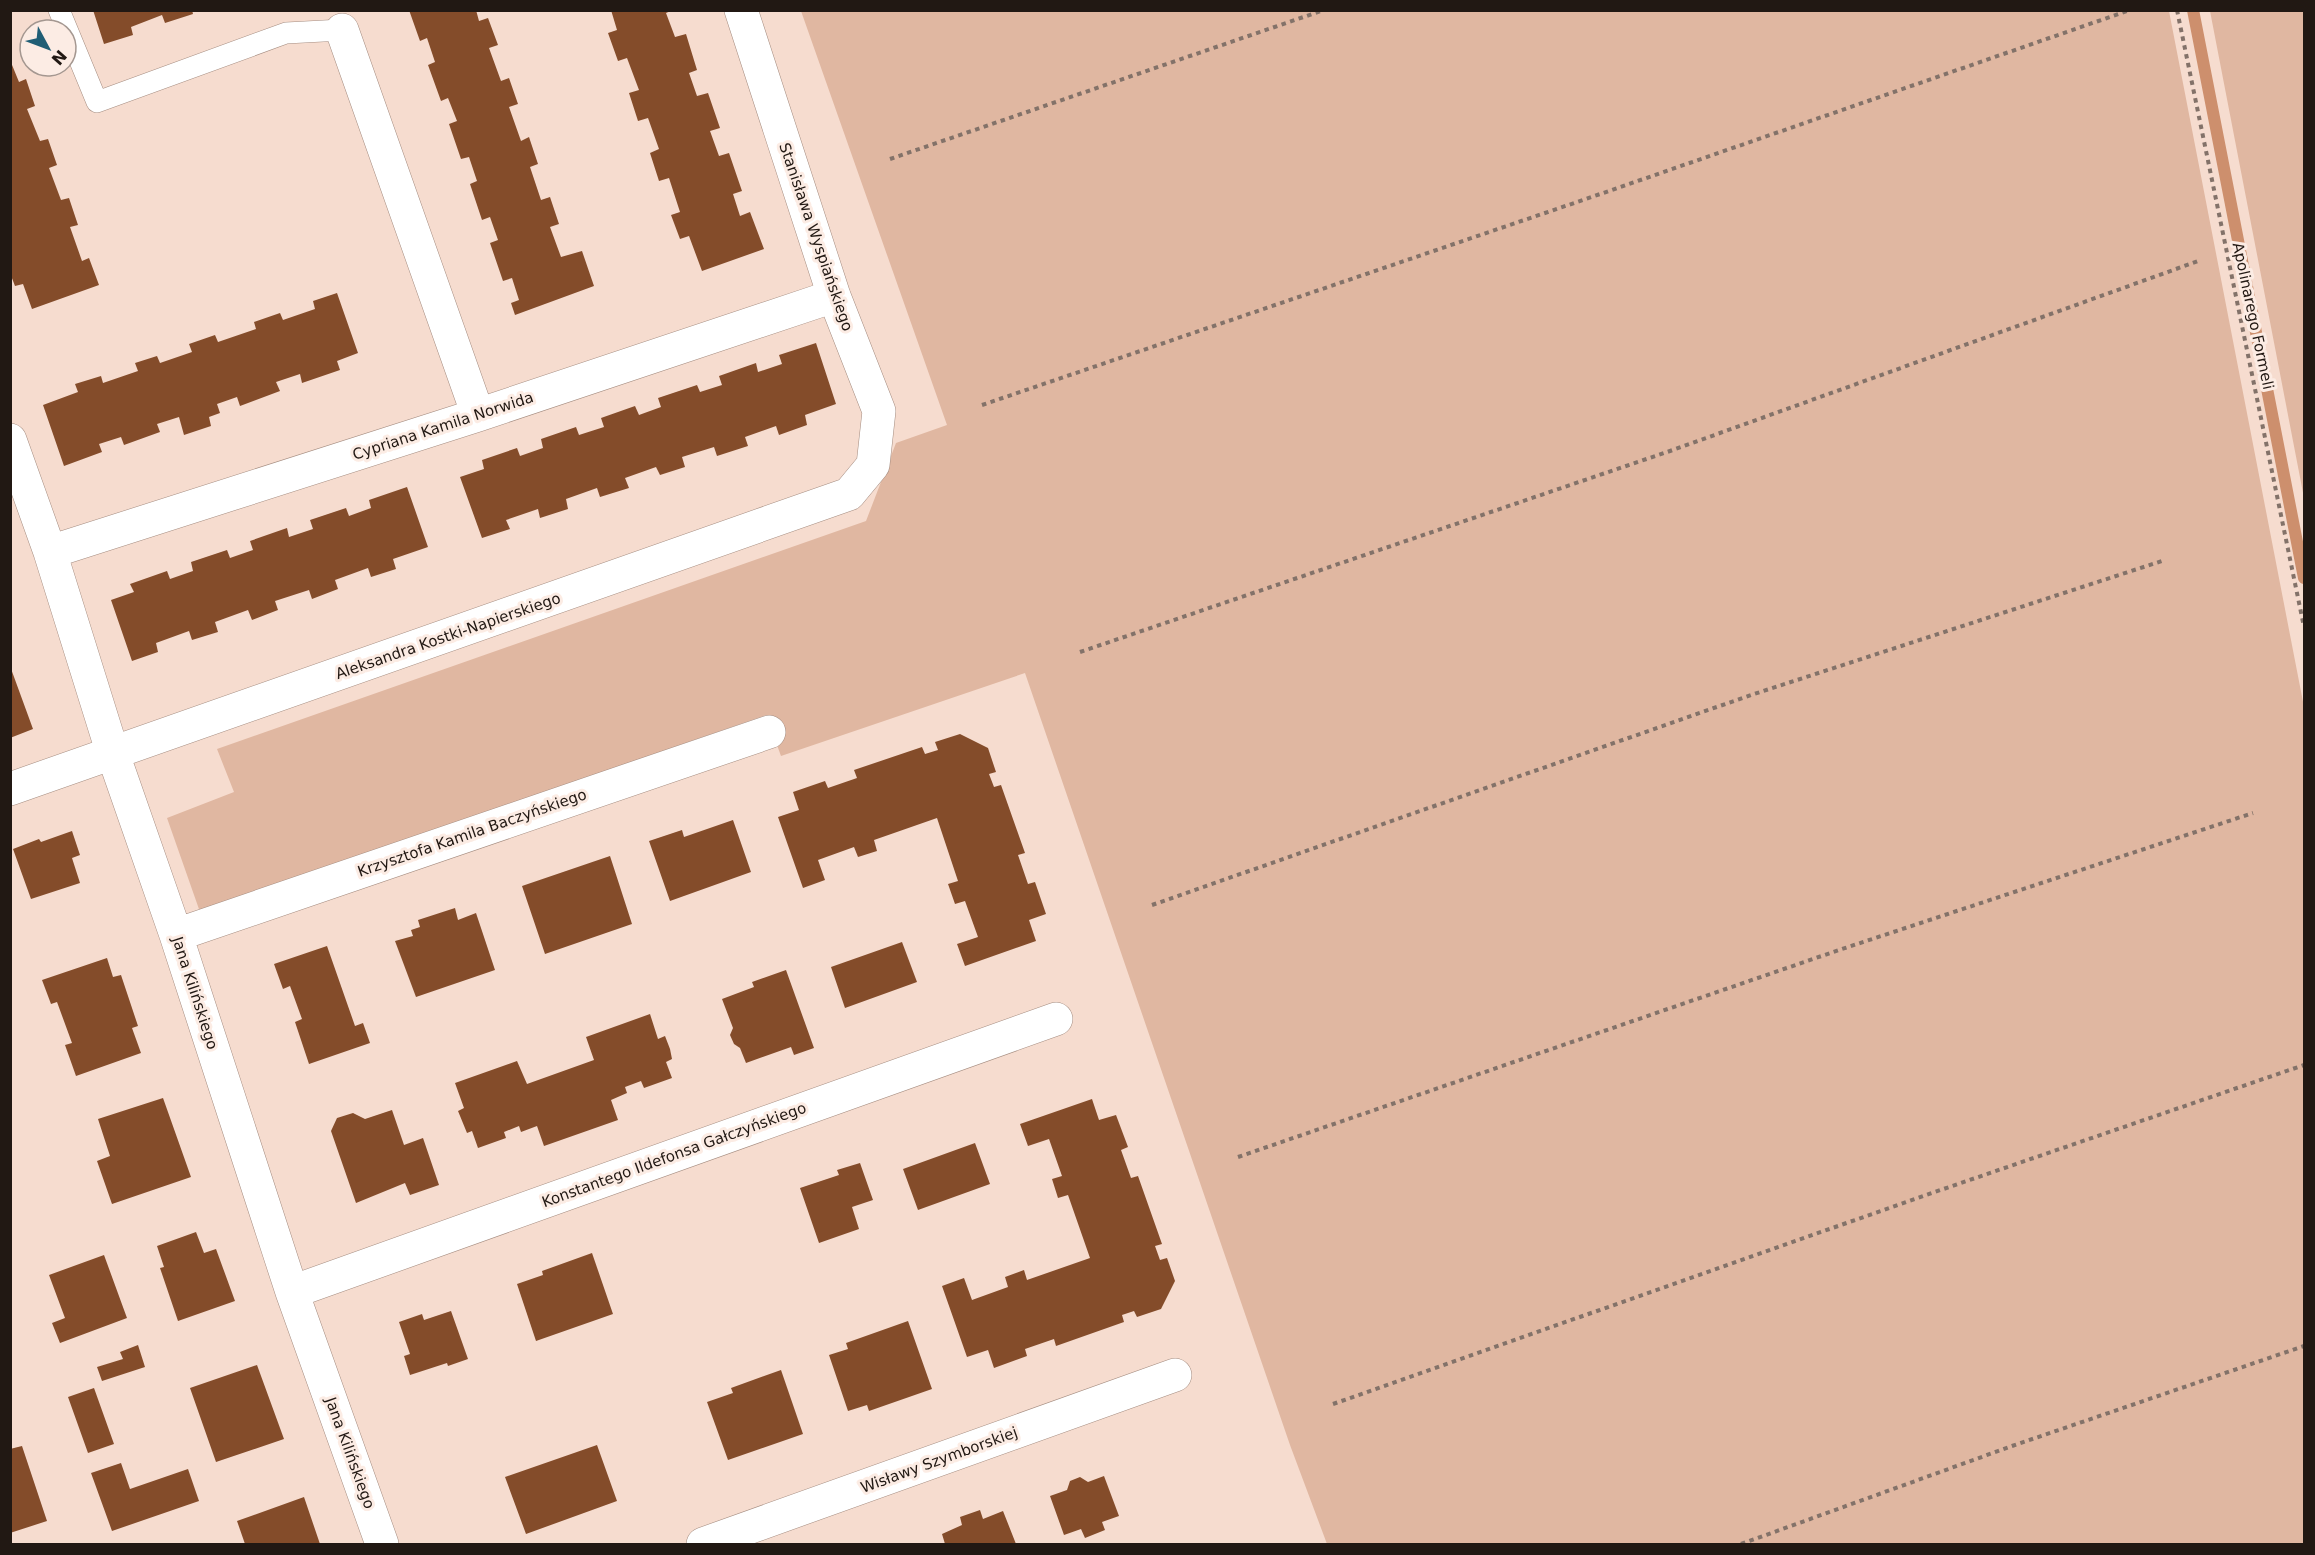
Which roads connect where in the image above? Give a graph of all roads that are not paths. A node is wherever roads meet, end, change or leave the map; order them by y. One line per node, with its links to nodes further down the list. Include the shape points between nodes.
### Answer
1 (59, 10): 3 (lane, via 97,102 286,33)
2 (741, 10): 4 (street, Stanisława Wyspiańskiego)
3 (342, 30): 5 (street)
4 (834, 296): 5 (street, Cypriana Kamila Norwida); 7 (street, Stanisława Wyspiańskiego, via 879,411)
5 (478, 415): 8 (street, Cypriana Kamila Norwida)
6 (10, 440): 8 (street, Jana Kilińskiego)
7 (873, 465): 10 (street, Aleksandra Kostki-Napierskiego, via 849,494)
8 (50, 552): 10 (street, Jana Kilińskiego)
9 (769, 732): 12 (street, Krzysztofa Kamila Baczyńskiego)
10 (112, 754): 11 (street, Aleksandra Kostki-Napierskiego); 12 (street, Jana Kilińskiego)
11 (10, 789)
12 (176, 935): 14 (street, Jana Kilińskiego)
13 (1056, 1019): 14 (street, Konstantego Ildefonsa Gałczyńskiego)
14 (292, 1292): 16 (street, Jana Kilińskiego)
15 (1176, 1375): 17 (street, Wisławy Szymborskiej)
16 (382, 1545)
17 (703, 1545)

